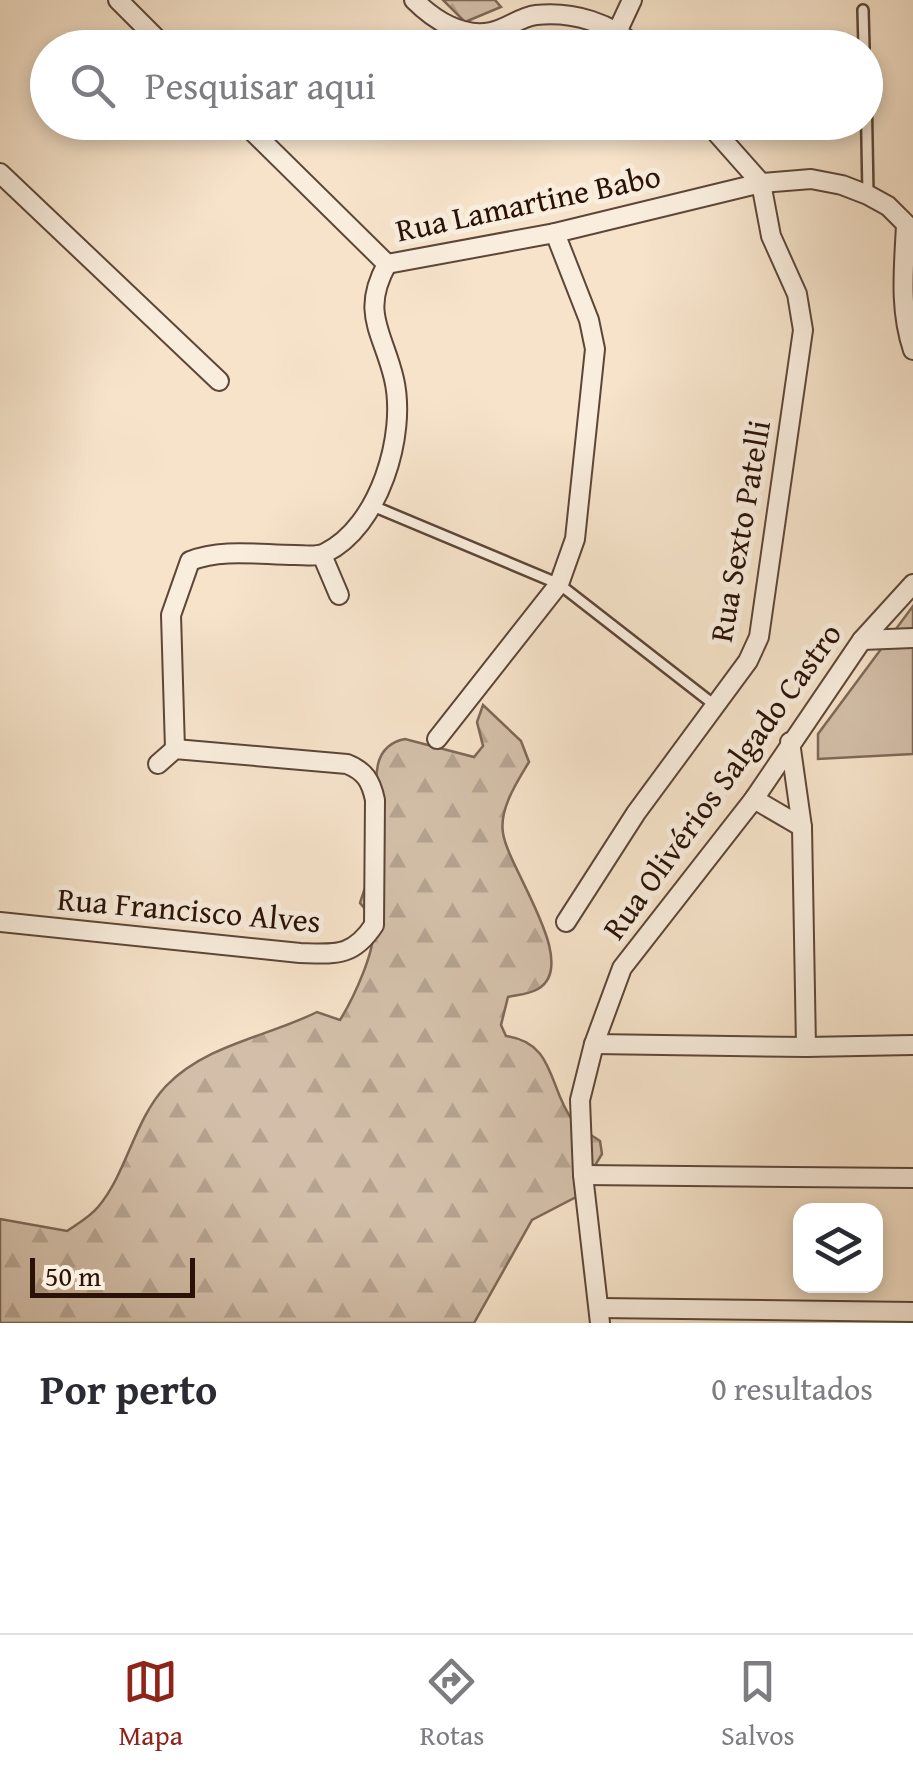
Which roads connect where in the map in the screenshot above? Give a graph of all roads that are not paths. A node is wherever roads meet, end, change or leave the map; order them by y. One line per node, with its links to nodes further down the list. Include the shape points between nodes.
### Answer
1 (118, 0): 6 (street)
2 (414, 0): 7 (street)
3 (632, 0): 9 (street)
4 (529, 7): 8 (street); 9 (street)
5 (864, 10): 10 (lane)
6 (148, 30)
7 (445, 30)
8 (494, 30)
9 (618, 30)
10 (864, 30)
11 (261, 140): 19 (street, Rua Lamartine Babo)
12 (723, 140): 15 (street)
13 (867, 140): 16 (lane)
14 (0, 173): 21 (street)
15 (761, 183): 16 (street, Rua Lamartine Babo, via 810,179); 18 (street, Rua Lamartine Babo); 29 (street, Rua Sexto Patelli, via 770,236 797,294 804,330 759,637)
16 (868, 194): 17 (street)
17 (909, 228): 20 (street, via 902,286)
18 (555, 233): 19 (street, Rua Lamartine Babo); 24 (street, via 594,349 575,540)
19 (387, 264): 22 (street, via 372,303 395,381 396,420 390,462)
20 (913, 350)
21 (219, 381)
22 (373, 506): 23 (street, via 349,536); 24 (lane)
23 (322, 555): 26 (street); 32 (street, via 208,554 190,562 170,615)
24 (559, 584): 29 (lane); 30 (street)
25 (913, 584): 28 (street, Rua Olivérios Salgado Castro)
26 (339, 595)
27 (913, 638): 28 (street)
28 (862, 640): 31 (street, Rua Olivérios Salgado Castro)
29 (717, 706): 37 (street, Rua Sexto Patelli)
30 (437, 739)
31 (790, 742): 34 (street, Rua Olivérios Salgado Castro); 35 (street)
32 (175, 749): 33 (street); 36 (street, Rua Francisco Alves, via 362,770 375,800 374,925 364,941 332,954 300,953)
33 (158, 764)
34 (754, 799): 35 (street); 38 (street, Rua Olivérios Salgado Castro, via 622,968)
35 (802, 828): 40 (street)
36 (0, 922)
37 (566, 922)
38 (594, 1044): 40 (street); 41 (street, Rua Olivérios Salgado Castro, via 580,1100)
39 (913, 1045): 40 (street)
40 (806, 1048)
41 (582, 1175): 42 (street); 44 (street, Rua Olivérios Salgado Castro)
42 (913, 1178)
43 (913, 1312): 44 (street)
44 (600, 1316)

